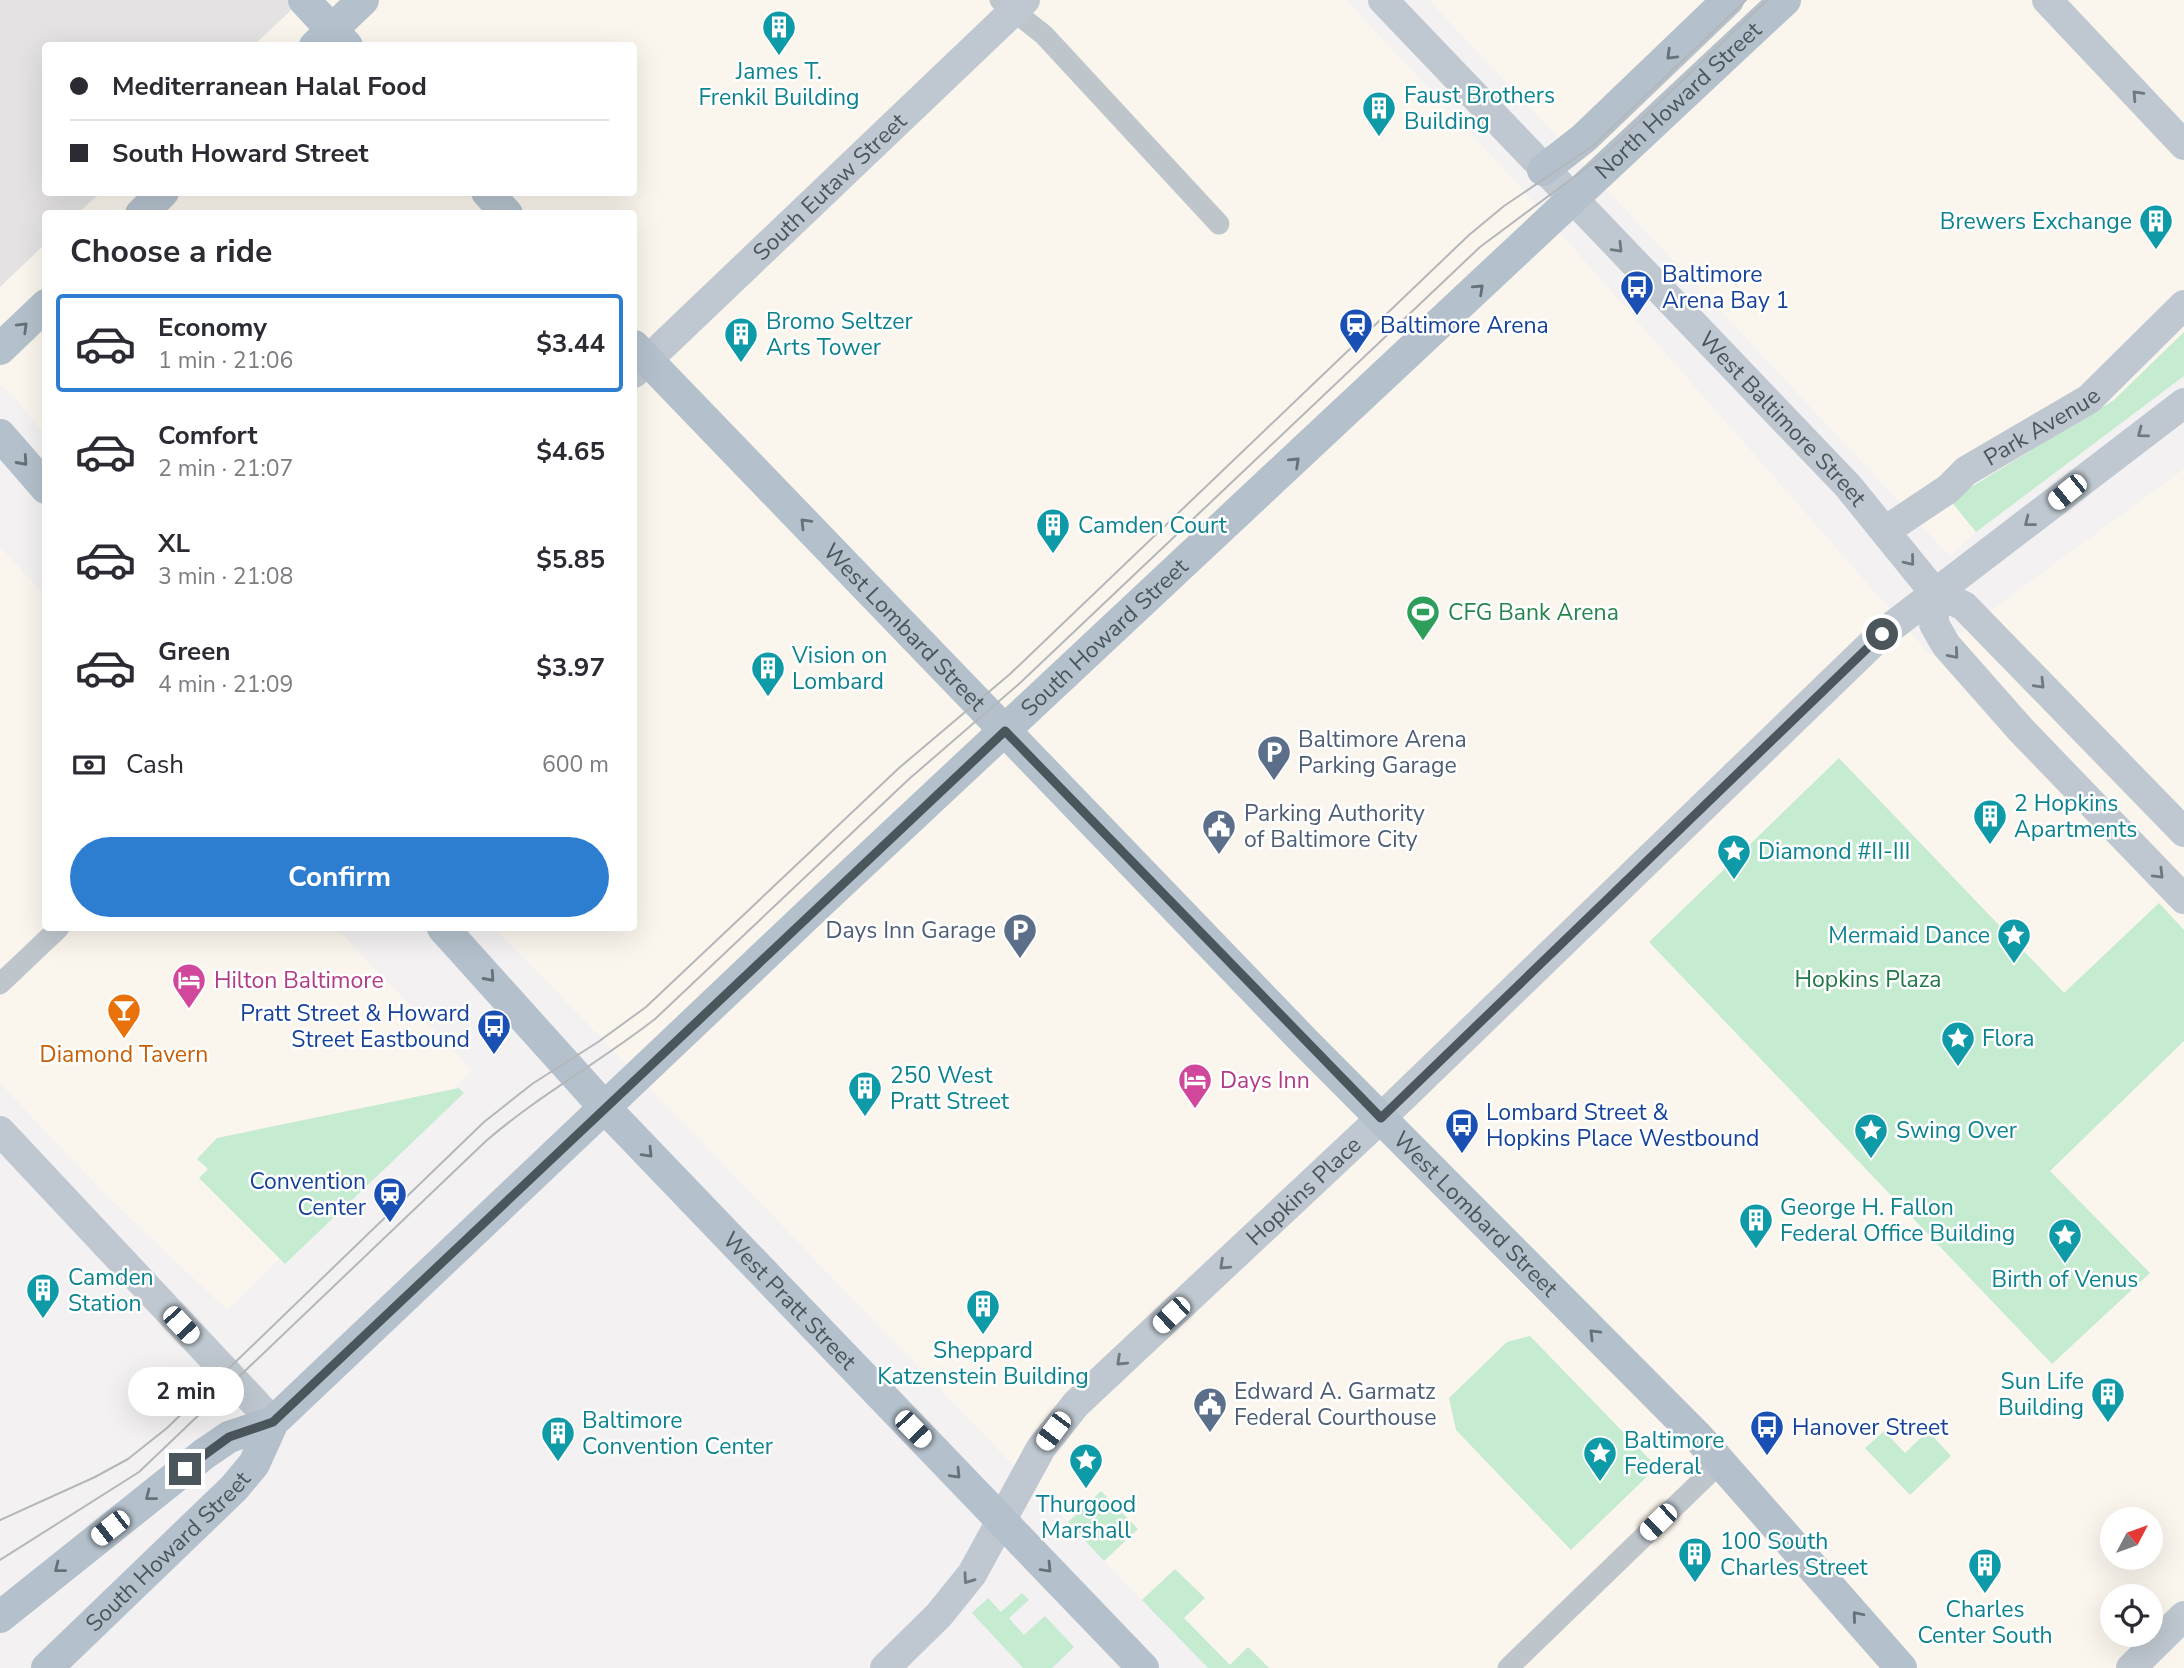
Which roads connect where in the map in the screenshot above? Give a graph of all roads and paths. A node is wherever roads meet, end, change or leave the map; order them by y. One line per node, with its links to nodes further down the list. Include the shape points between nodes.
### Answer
1 (304, 0): 8 (main road)
2 (363, 0): 8 (main road)
3 (1383, 0): 10 (main road, West Baltimore Street)
4 (1728, 0): 10 (main road, North Howard Street, one-way to 10, via 1584,138)
5 (1785, 0): 13 (main road, North Howard Street)
6 (2047, 0): 9 (main road, one-way to 6)
7 (1012, 4): 16 (street); 20 (main road, South Eutaw Street)
8 (331, 40)
9 (2184, 145)
10 (1542, 170): 13 (main road, West Baltimore Street)
11 (159, 196): 14 (main road)
12 (491, 196): 15 (main road)
13 (1573, 202): 24 (main road, West Baltimore Street, one-way to 24); 26 (main road, South Howard Street, one-way to 13)
14 (145, 210)
15 (503, 210)
16 (1219, 224)
17 (2184, 305): 24 (main road, Park Avenue, via 2089,399 1966,471 1948,489)
18 (42, 309): 19 (main road, one-way to 18)
19 (0, 349)
20 (638, 360): 26 (main road, West Lombard Street, one-way to 20)
21 (2184, 402): 25 (main road, Hopkins Place, one-way to 25)
22 (0, 435): 23 (main road, one-way to 23)
23 (42, 483)
24 (1885, 531): 25 (main road, West Baltimore Street, one-way to 25)
25 (1934, 592): 27 (main road, West Baltimore Street, one-way to 27, via 1964,606); 28 (main road, one-way to 28, via 1934,624 1946,645); 33 (main road, Hopkins Place, via 1895,622 1791,720)
26 (1005, 731): 32 (main road, South Howard Street); 33 (main road, West Lombard Street)
27 (2184, 832)
28 (2184, 899)
29 (56, 931): 31 (street)
30 (446, 931): 32 (main road, West Pratt Street, one-way to 32)
31 (0, 984)
32 (606, 1109): 35 (main road, South Howard Street); 37 (main road, West Pratt Street, one-way to 37)
33 (1381, 1118): 36 (main road, West Lombard Street, one-way to 33); 37 (main road, Hopkins Place, one-way to 37, via 1076,1404 1041,1448)
34 (0, 1131): 35 (main road)
35 (273, 1422): 38 (main road, South Howard Street, one-way to 38, via 229,1437 204,1454); 40 (main road, South Howard Street, via 254,1464 234,1488)
36 (1721, 1462): 43 (street); 44 (main road, West Lombard Street, one-way to 36)
37 (1000, 1519): 41 (main road, Hopkins Place, one-way to 41, via 981,1560 958,1593); 42 (main road, West Pratt Street, one-way to 42)
38 (0, 1616)
39 (2184, 1616): 45 (main road)
40 (47, 1668)
41 (885, 1668)
42 (1143, 1668)
43 (1508, 1668)
44 (1901, 1668)
45 (2131, 1668)

